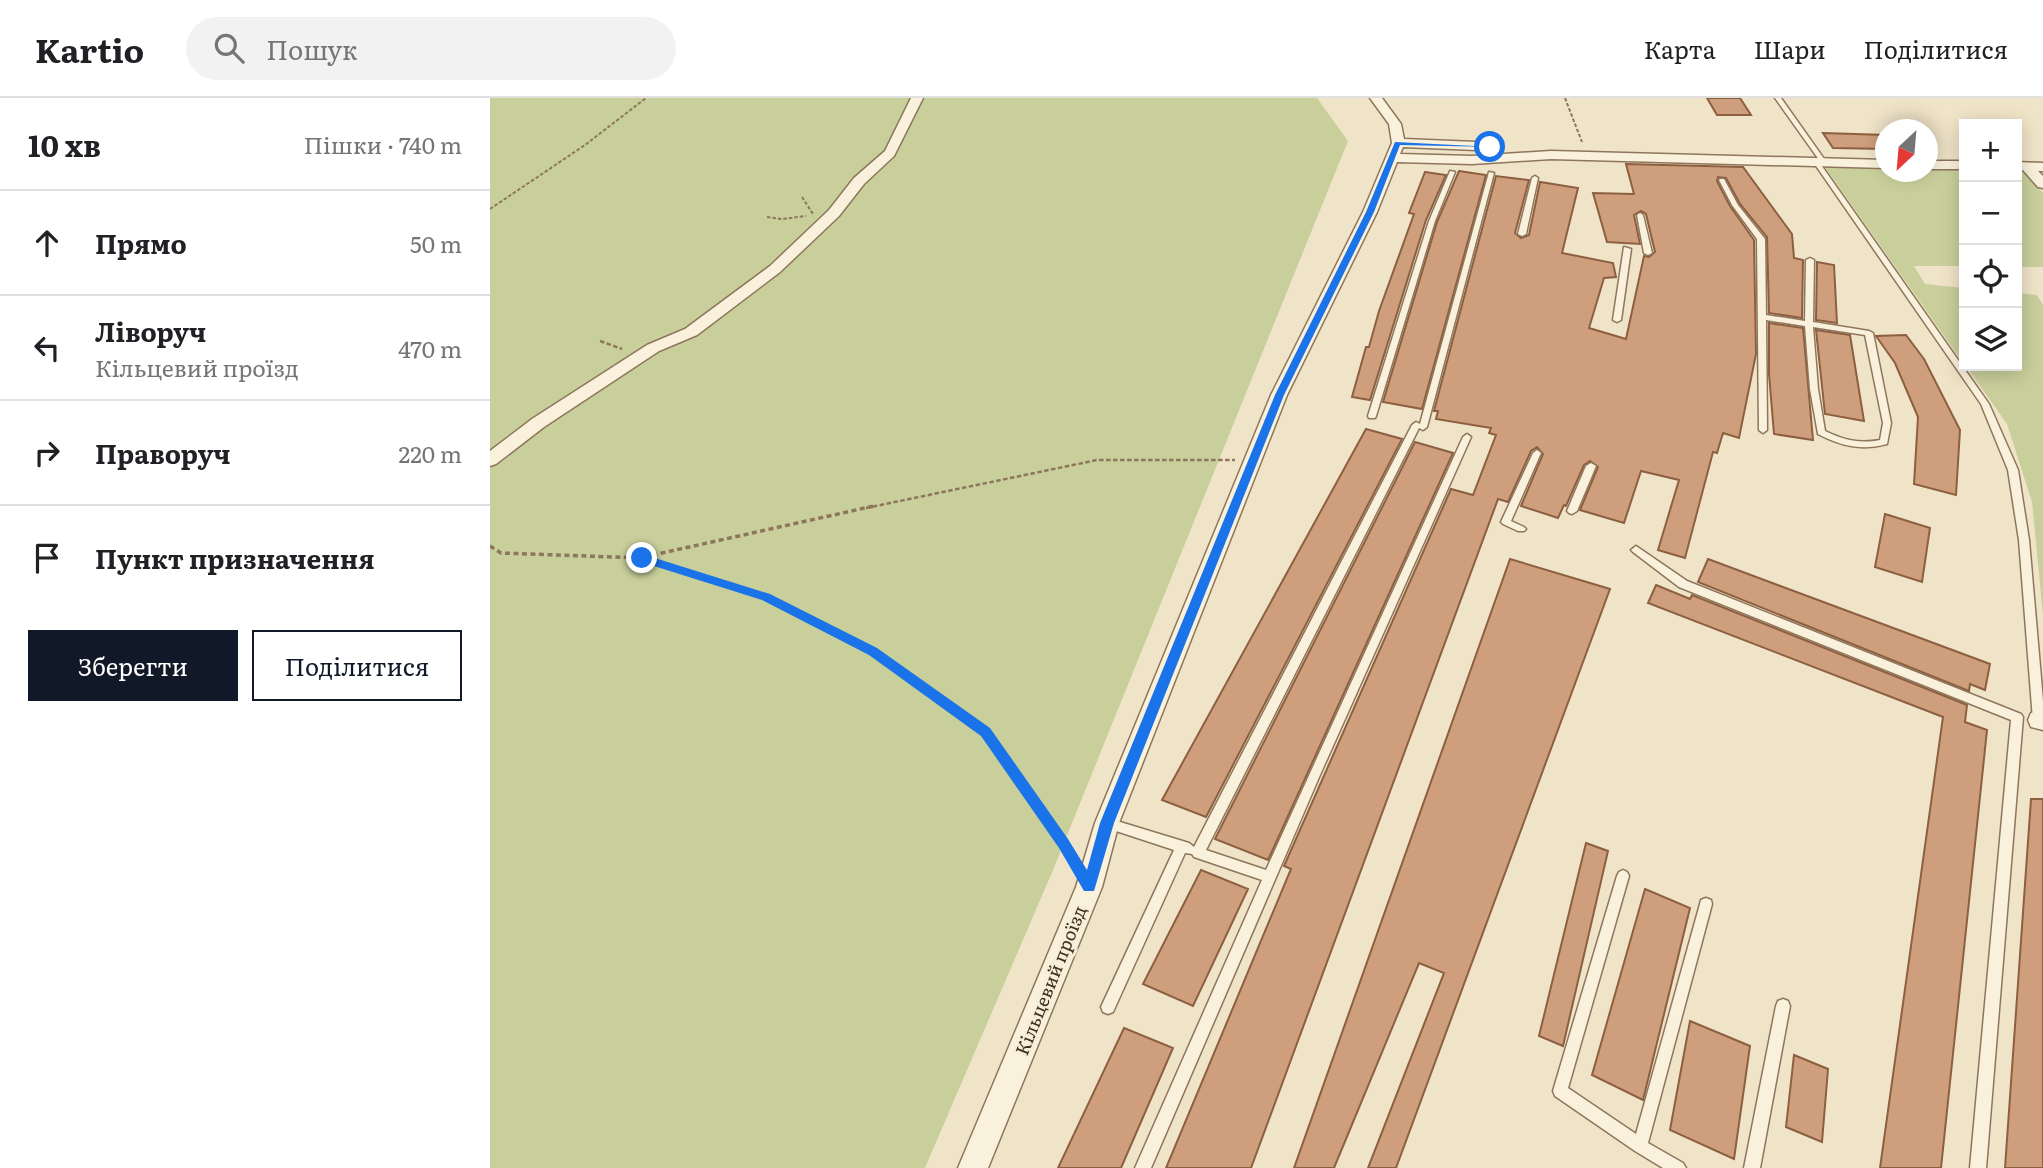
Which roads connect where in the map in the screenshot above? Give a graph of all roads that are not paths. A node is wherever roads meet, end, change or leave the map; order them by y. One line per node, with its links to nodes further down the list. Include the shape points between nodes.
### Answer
1 (917, 98): 28 (street, via 890,153 775,269 691,331 653,348)
2 (1376, 98): 4 (street, via 1395,124)
3 (1778, 98): 5 (lane)
4 (1394, 151): 5 (street, via 1472,160 1551,155); 34 (street, Кільцевий проїзд, via 1370,212 1279,395)
5 (1821, 163): 6 (street); 33 (lane, via 1985,404 2013,470)
6 (1875, 164)
7 (1938, 165): 8 (street)
8 (1959, 165)
9 (2022, 166): 10 (street); 15 (street)
10 (2043, 167)
11 (1452, 172): 24 (lane, via 1432,221)
12 (1491, 173): 36 (lane, via 1420,426)
13 (1535, 178): 17 (lane)
14 (1722, 180): 21 (lane, via 1761,239)
15 (2043, 184)
16 (1640, 215): 19 (lane)
17 (1522, 234)
18 (1627, 250): 22 (lane)
19 (1648, 253)
20 (1810, 260): 23 (lane)
21 (1761, 317): 23 (lane); 25 (lane)
22 (1617, 320)
23 (1807, 324): 23 (lane, via 1869,333 1887,423 1884,443 1865,447 1844,444 1821,432)
24 (1372, 416)
25 (1763, 430)
26 (1467, 437): 38 (lane)
27 (1537, 453): 31 (lane, via 1506,522)
28 (490, 460)
29 (1591, 466): 30 (lane)
30 (1572, 511)
31 (1521, 529)
32 (1636, 550): 47 (lane, via 1683,584 2017,717)
33 (2041, 720)
34 (1107, 823): 35 (lane); 43 (street, Кільцевий проїзд, via 1089,887)
35 (1182, 847): 36 (lane); 41 (lane)
36 (1198, 853): 38 (lane)
37 (1623, 876): 42 (lane, via 1560,1091)
38 (1270, 877): 44 (lane)
39 (1706, 904): 42 (lane)
40 (1783, 1006): 46 (lane)
41 (1108, 1007)
42 (1640, 1146): 45 (lane)
43 (973, 1168)
44 (1143, 1168)
45 (1678, 1168)
46 (1752, 1168)
47 (1979, 1168)

